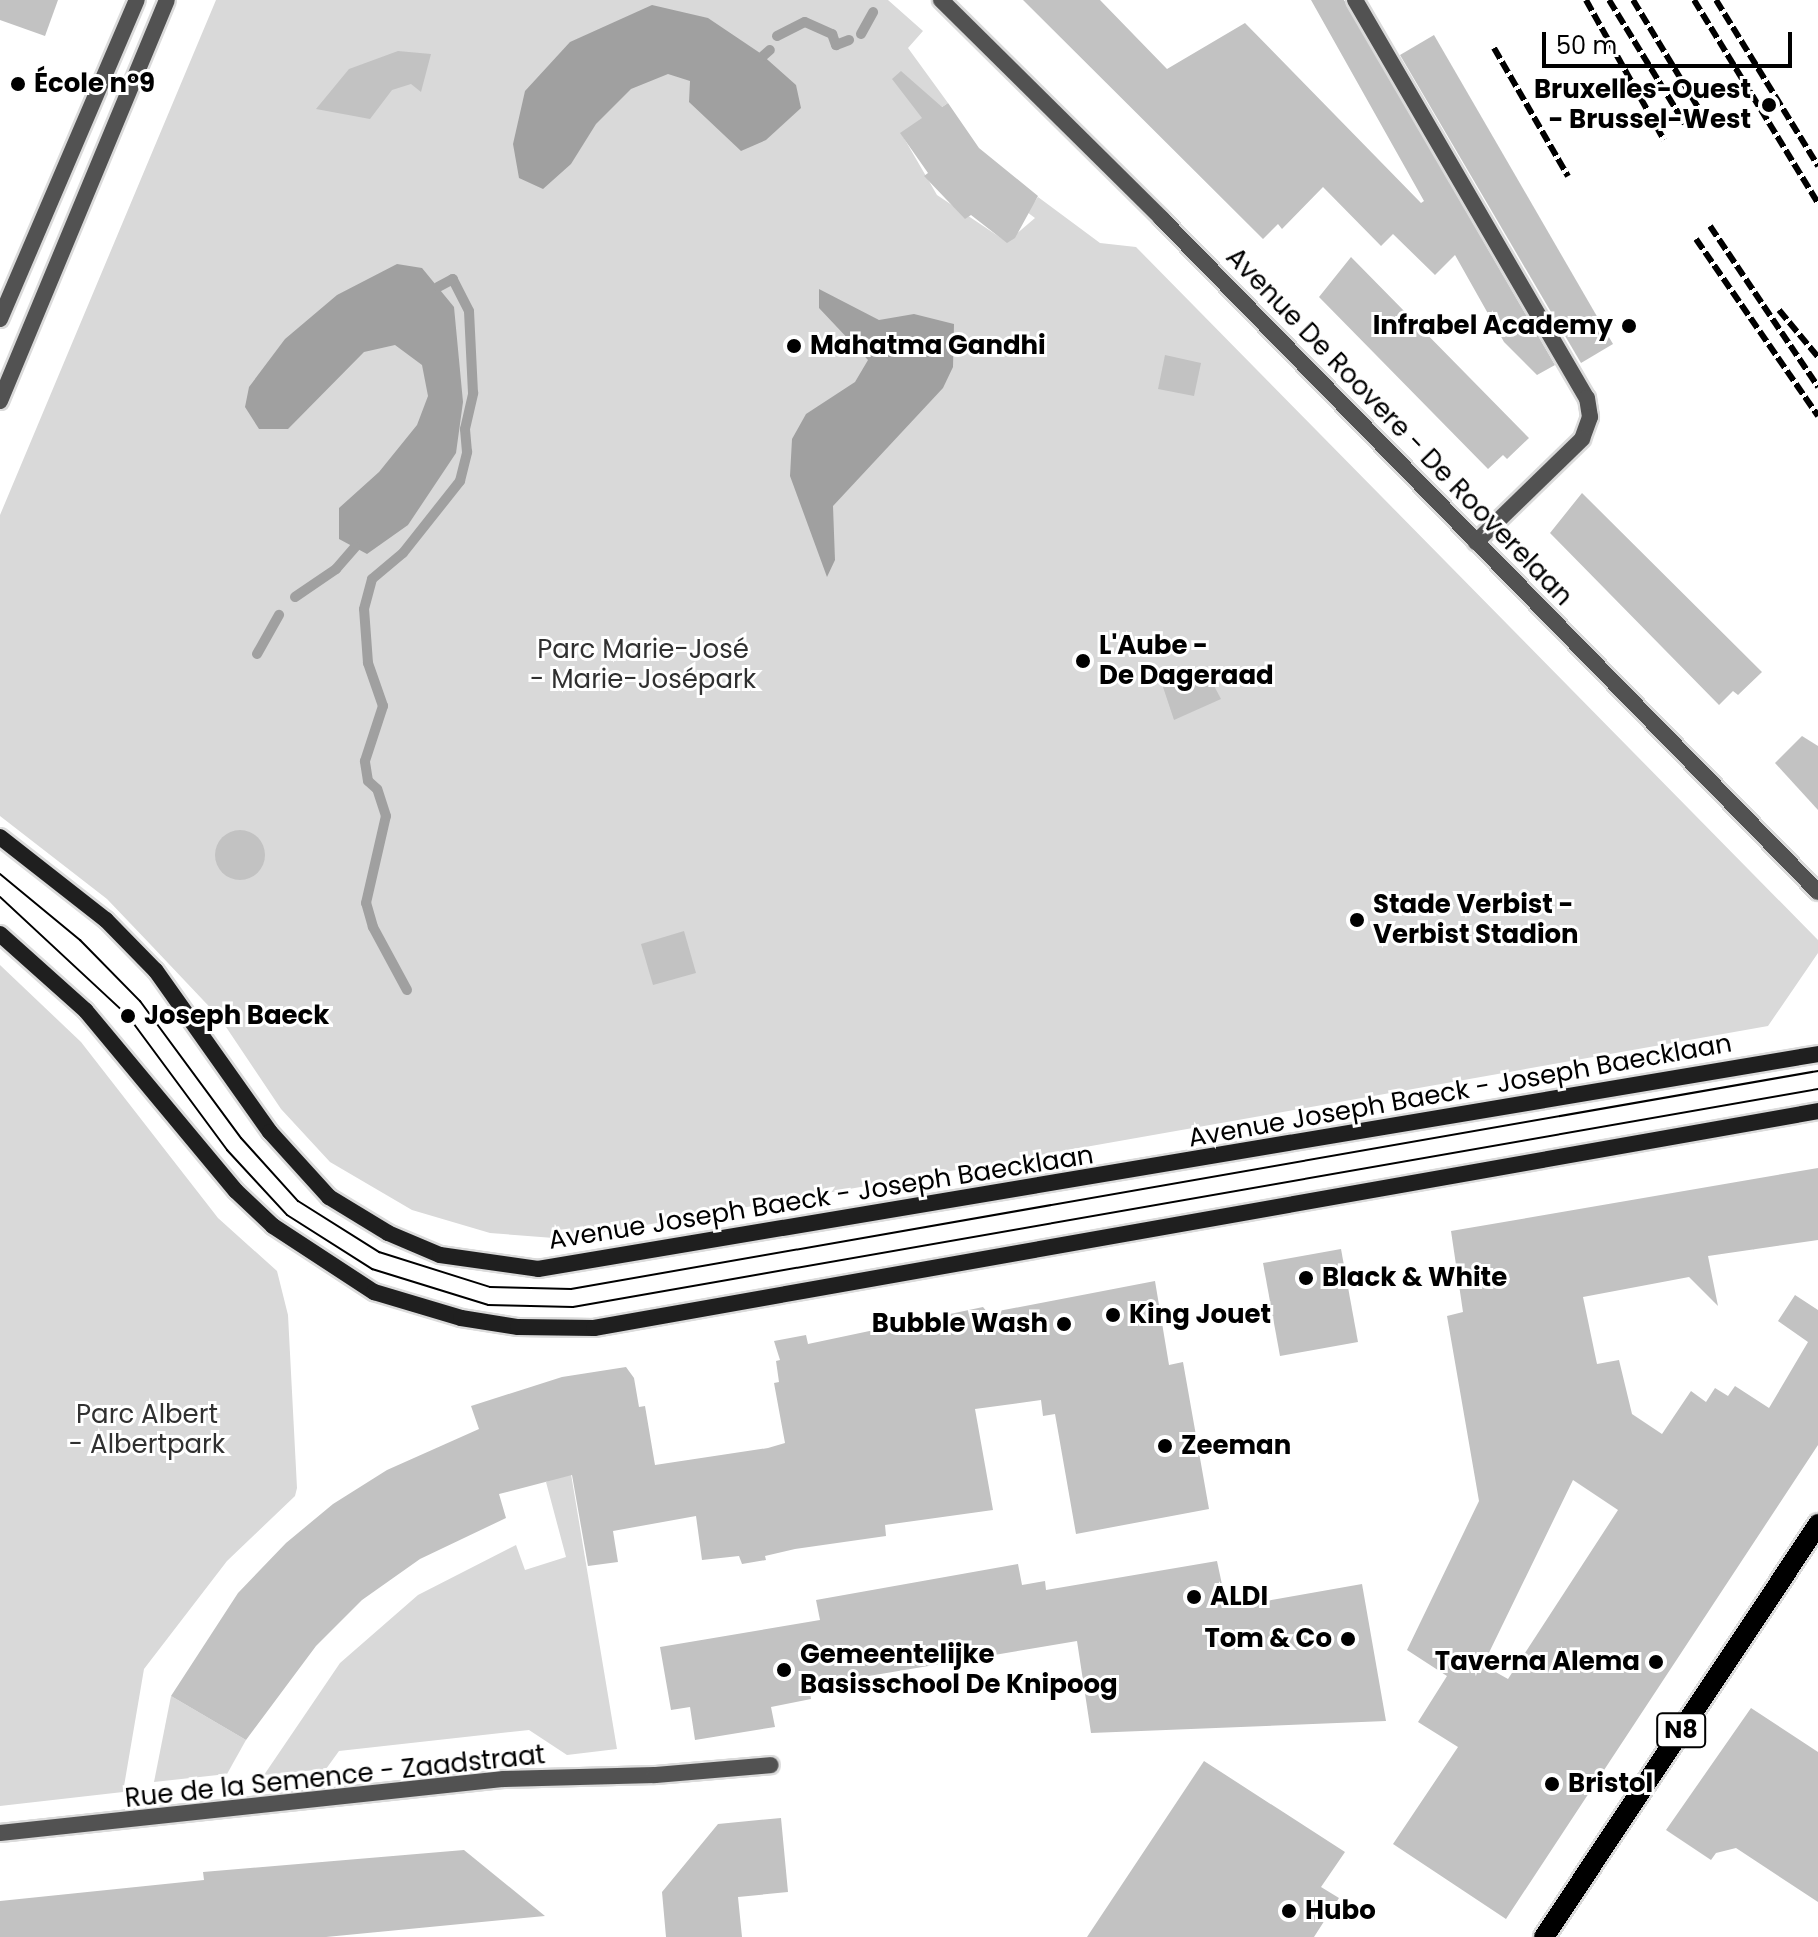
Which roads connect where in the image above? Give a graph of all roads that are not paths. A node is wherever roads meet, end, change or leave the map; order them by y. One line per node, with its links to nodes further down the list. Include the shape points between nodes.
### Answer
1 (137, 0): 5 (street)
2 (167, 0): 6 (street)
3 (941, 0): 8 (street, Avenue De Roovere - De Rooverelaan)
4 (1355, 0): 8 (street, via 1587,398 1590,417 1582,439)
5 (2, 307): 6 (street)
6 (36, 315): 7 (street)
7 (0, 401)
8 (1476, 542): 10 (street, Avenue De Roovere - De Rooverelaan)
9 (0, 837): 12 (street, Avenue Joseph Baeck - Joseph Baecklaan, via 106,920 156,971 270,1132 329,1197 388,1233 440,1255 538,1269)
10 (1818, 892)
11 (0, 934): 13 (street, via 86,1011 236,1191 273,1226 374,1292 461,1318 518,1327 594,1328)
12 (1818, 1054)
13 (1818, 1111)
14 (1818, 1524): 17 (main road, N8)
15 (771, 1765): 16 (street, Rue de la Semence - Zaadstraat, via 504,1779)
16 (0, 1833)
17 (1544, 1937)

